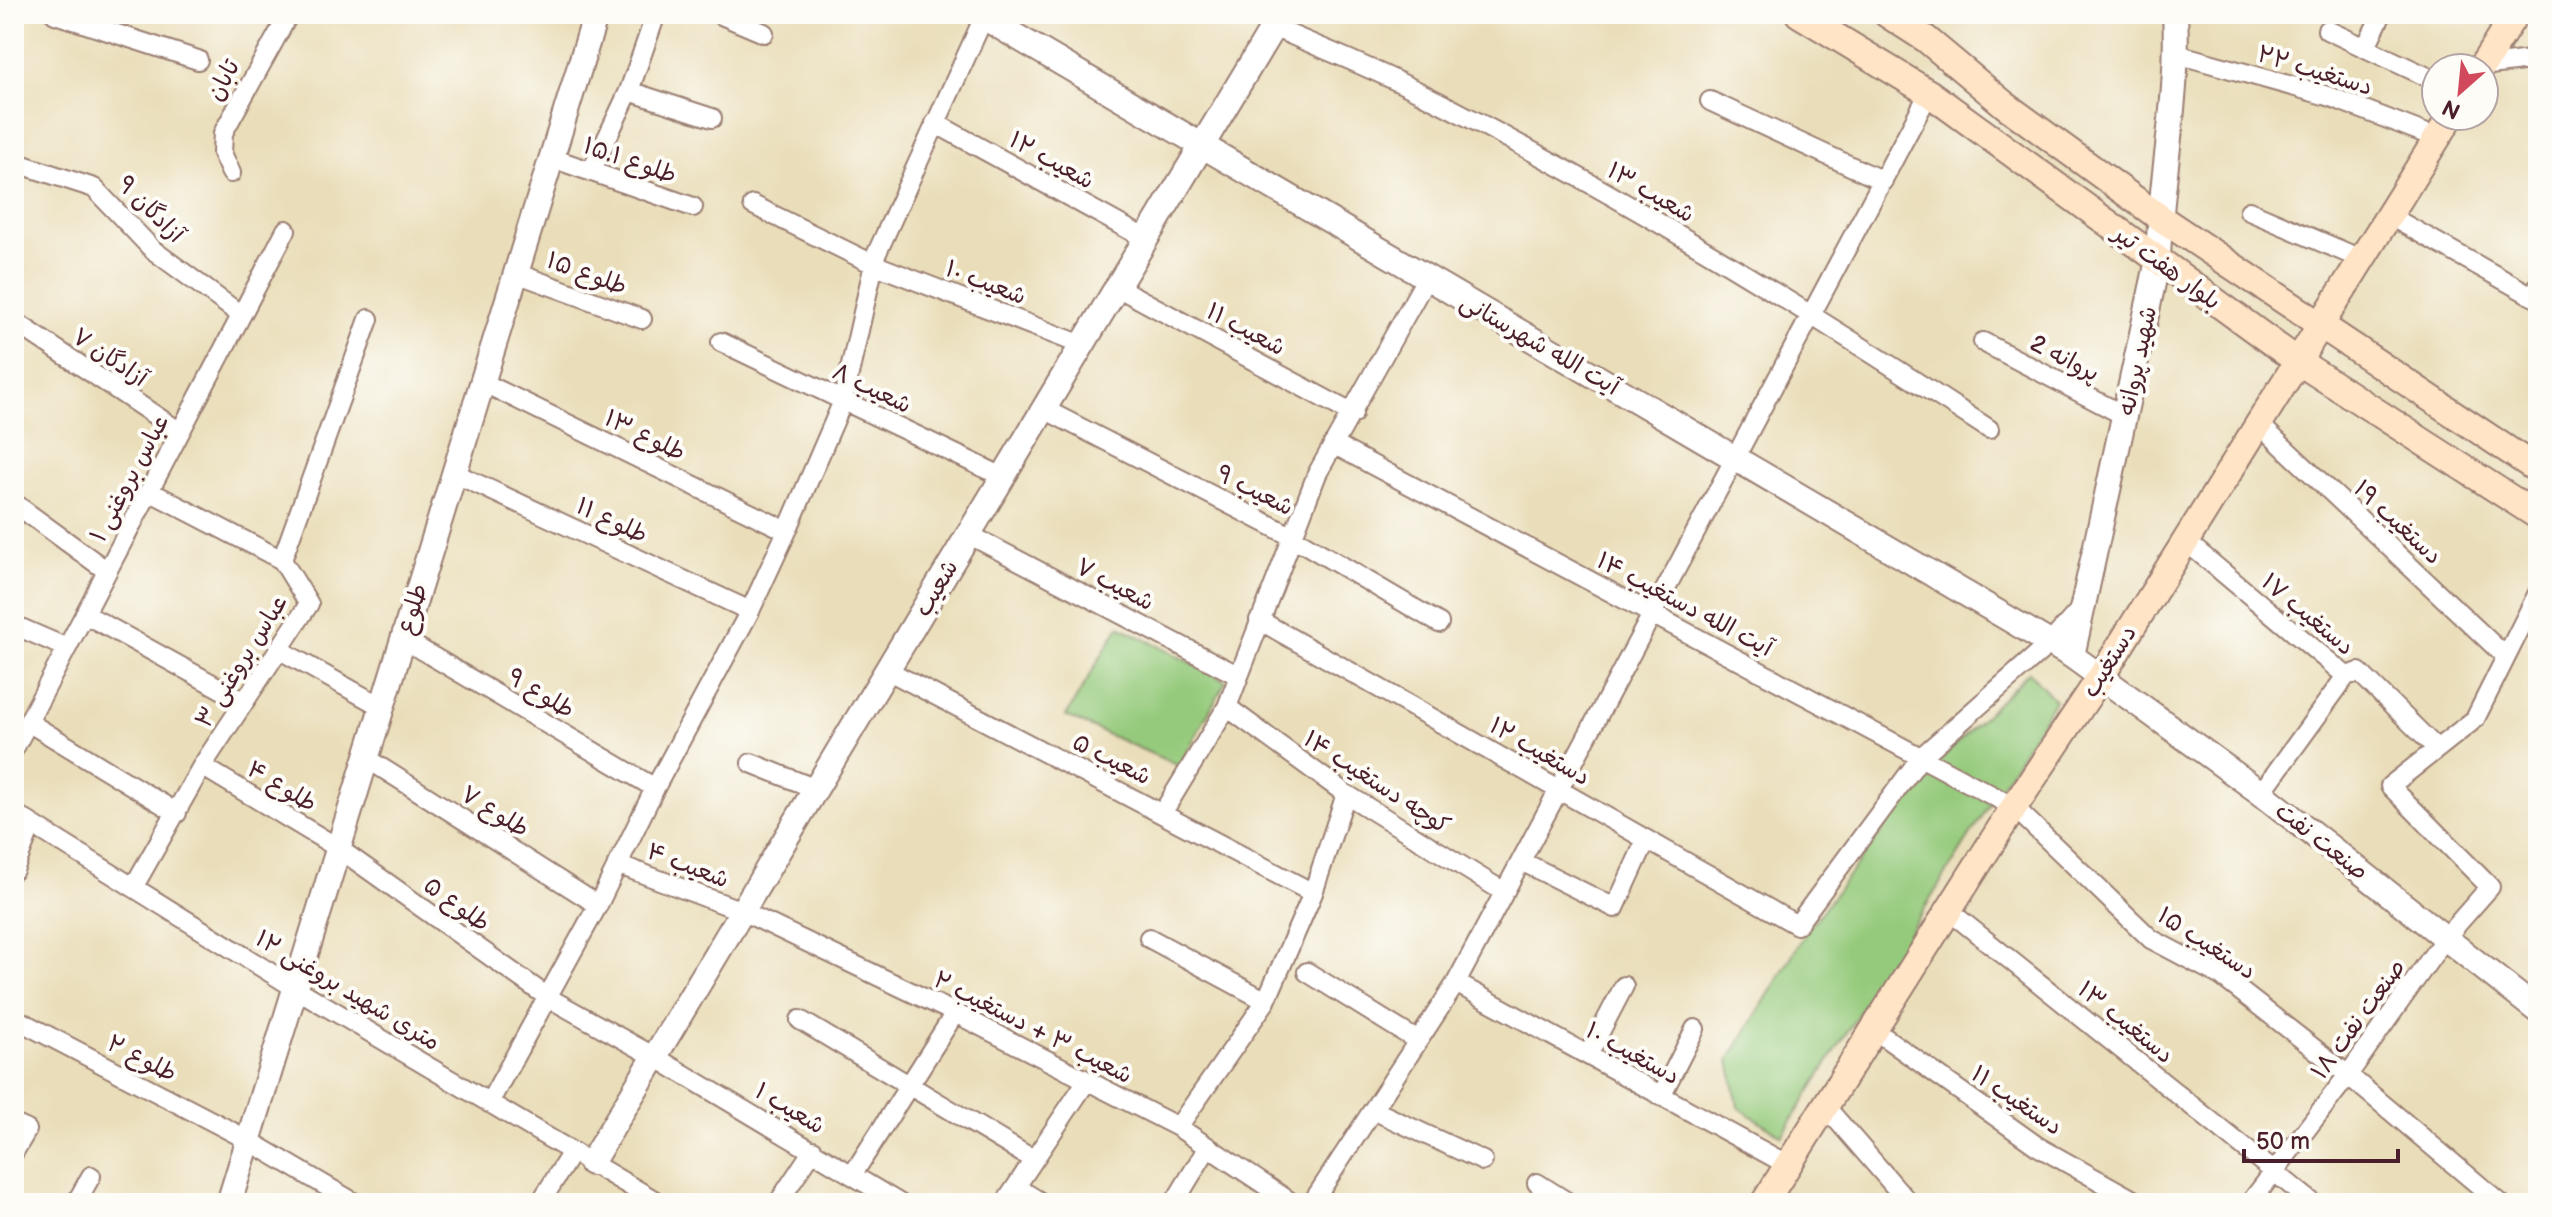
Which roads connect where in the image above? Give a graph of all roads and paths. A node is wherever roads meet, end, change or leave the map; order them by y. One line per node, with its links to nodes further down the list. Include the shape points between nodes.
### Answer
1 (55, 14): 19 (street)
2 (289, 14): 35 (street, تابان, via 223,133 222,153)
3 (596, 14): 32 (street, طلوع)
4 (656, 14): 22 (street)
5 (719, 14): 14 (street)
6 (1799, 14): 23 (main road, بلوار هفت تیر)
7 (1887, 14): 25 (main road, بلوار هفت تیر, via 1926,39)
8 (2175, 14): 17 (street, شهید پروانه)
9 (2382, 14): 15 (street)
10 (2515, 14): 16 (main road)
11 (981, 16): 28 (street); 31 (street, آیت الله شهرستانی)
12 (1277, 20): 31 (street, شعیب); 51 (street, شعیب ۱۳, via 1615,197)
13 (2327, 30): 15 (street)
14 (764, 33)
15 (2365, 48): 21 (street)
16 (2491, 52)
17 (2177, 54): 27 (street, دستغیب ۲۲); 41 (street, شهید پروانه)
18 (2538, 59): 20 (street)
19 (198, 60)
20 (2500, 64)
21 (2420, 74)
22 (629, 91): 26 (street); 34 (street)
23 (1929, 93): 30 (main road, بلوار هفت تیر); 36 (street)
24 (1710, 101): 36 (street)
25 (2005, 105): 30 (main road); 41 (main road, بلوار هفت تیر)
26 (712, 118)
27 (2420, 121)
28 (935, 123): 43 (street, شعیب ۱۲); 46 (street)
29 (2441, 132): 40 (main road, دستغیب)
30 (1981, 134): 45 (main road, بلوار هفت تیر)
31 (1202, 145): 43 (street, شعیب); 48 (street, آیت الله شهرستانی)
32 (552, 158): 34 (street, طلوع ۱۵.۱); 47 (street, طلوع)
33 (14, 162): 52 (street, آزادگان ۹, via 94,188 153,250)
34 (591, 172): 38 (street, طلوع ۱۵.۱)
35 (231, 173)
36 (1883, 181): 51 (street)
37 (753, 205): 46 (street, شعیب ۱۰)
38 (693, 207)
39 (2249, 211): 44 (street)
40 (2388, 215): 44 (main road, دستغیب); 49 (street, via 2534,297)
41 (2159, 217): 45 (street, شهید پروانه); 56 (main road, بلوار هفت تیر)
42 (286, 230): 52 (street, عباس بروغنی ۱)
43 (1146, 239): 50 (street, شعیب)
44 (2361, 259): 56 (main road, دستغیب)
45 (2158, 260): 60 (main road, بلوار هفت تیر); 65 (street, شهید پروانه)
46 (873, 264): 59 (street, شعیب ۱۰); 62 (street)
47 (516, 273): 54 (street, طلوع ۱۵); 61 (street, طلوع)
48 (1427, 277): 64 (street); 71 (street, آیت الله شهرستانی)
49 (2538, 286)
50 (1117, 287): 59 (street, شعیب); 64 (street, شعیب ۱۱)
51 (1812, 314): 67 (street, شعیب ۱۳); 71 (street)
52 (241, 315): 68 (street, عباس بروغنی ۱)
53 (369, 319): 83 (street, عباس بروغنی ۳)
54 (642, 319)
55 (14, 321): 68 (street, آزادگان ۷)
56 (2319, 324): 60 (main road, دستغیب); 69 (main road, بلوار هفت تیر)
57 (721, 342): 62 (street, شعیب ۸)
58 (1983, 342): 65 (street, پروانه 2)
59 (1082, 345): 63 (street, شعیب)
60 (2296, 360): 66 (main road, دستغیب); 73 (main road, بلوار هفت تیر)
61 (482, 382): 74 (street, طلوع); 79 (street, طلوع ۱۳)
62 (843, 401): 75 (street, شعیب ۸); 79 (street)
63 (1044, 409): 75 (street, شعیب); 81 (street, شعیب ۹)
64 (1353, 414): 70 (street)
65 (2125, 416): 86 (street, شهید پروانه)
66 (2257, 422): 82 (main road, دستغیب); 98 (street, دستغیب ۱۹)
67 (1989, 429)
68 (180, 432): 76 (street, عباس بروغنی ۱)
69 (2490, 438): 72 (main road, بلوار هفت تیر); 73 (main road, via 2471,450)
70 (1333, 444): 81 (street); 89 (street, آیت الله دستغیب ۱۴)
71 (1735, 458): 89 (street); 94 (street, آیت الله شهرستانی)
72 (2538, 470)
73 (2469, 472): 78 (main road, بلوار هفت تیر)
74 (454, 473): 87 (street, طلوع ۱۱); 93 (street, طلوع)
75 (1003, 477): 80 (street, شعیب)
76 (149, 491): 83 (street); 84 (street, عباس بروغنی ۱)
77 (14, 503): 84 (street)
78 (2538, 516)
79 (787, 531): 87 (street)
80 (968, 534): 99 (street, شعیب); 101 (street, شعیب ۷)
81 (1291, 536): 90 (street); 91 (street, شعیب ۹)
82 (2183, 539): 100 (main road, دستغیب); 102 (street, دستغیب ۱۷)
83 (282, 560): 96 (street, عباس بروغنی ۳, via 309,604)
84 (107, 571): 88 (street, عباس بروغنی ۱)
85 (2538, 593): 98 (street)
86 (2084, 604): 94 (street); 97 (street, شهید پروانه)
87 (750, 611): 113 (street)
88 (85, 614): 95 (street, عباس بروغنی ۱); 103 (street)
89 (1652, 614): 109 (street, آیت الله دستغیب ۱۴); 115 (street)
90 (1259, 620): 101 (street); 115 (street, دستغیب ۱۲)
91 (1439, 623)
92 (14, 625): 95 (street)
93 (403, 639): 104 (street, طلوع); 113 (street, طلوع ۹)
94 (2050, 643): 97 (street, آیت الله شهرستانی); 109 (street)
95 (67, 648): 106 (street, عباس بروغنی ۱)
96 (278, 649): 103 (street, عباس بروغنی ۳); 104 (street)
97 (2072, 656): 100 (street, آیت الله شهرستانی)
98 (2506, 657): 108 (street, via 2475,719)
99 (887, 670): 114 (street, شعیب); 119 (street, شعیب ۵)
100 (2102, 675): 116 (street, صنعت نفت); 118 (main road, دستغیب)
101 (1239, 676): 105 (street)
102 (2346, 676): 108 (street, دستغیب ۱۷, via 2359,672); 116 (street)
103 (243, 701): 112 (street, عباس بروغنی ۳)
104 (382, 707): 110 (street, طلوع)
105 (1227, 707): 117 (street, کوچه دستغیب ۱۴); 119 (street)
106 (28, 722): 107 (street, عباس بروغنی ۱); 121 (street)
107 (14, 749)
108 (2437, 749): 135 (street, صنعت نفت ۱۸, via 2390,786 2490,887)
109 (1921, 757): 118 (street, آیت الله دستغیب ۱۴); 123 (street, دستغیب ۱۲, via 1797,925)
110 (366, 758): 124 (street, طلوع); 131 (street, طلوع ۷)
111 (751, 763): 114 (street)
112 (202, 766): 121 (street, عباس بروغنی ۳); 124 (street, طلوع ۴)
113 (655, 788): 126 (street)
114 (816, 789): 133 (street, شعیب)
115 (1559, 789): 123 (street, دستغیب ۱۲); 125 (street)
116 (2261, 793): 135 (street, صنعت نفت)
117 (1346, 794): 129 (street, کوچه دستغیب ۱۴); 130 (street)
118 (2014, 807): 132 (main road, دستغیب); 151 (street, دستغیب ۱۵, via 2151,939 2221,976)
119 (1163, 812): 130 (street, شعیب ۵)
120 (14, 813): 122 (street, ۱۲ متری شهید بروغنی)
121 (177, 813): 128 (street, عباس بروغنی ۳)
122 (32, 825): 127 (street); 128 (street, ۱۲ متری شهید بروغنی)
123 (1646, 840): 125 (street, via 1615,908)
124 (338, 848): 139 (street, طلوع); 140 (street, طلوع ۵)
125 (1521, 861): 129 (street)
126 (617, 864): 131 (street); 133 (street, شعیب ۴)
127 (14, 870)
128 (134, 886): 139 (street, ۱۲ متری شهید بروغنی)
129 (1504, 892): 137 (street)
130 (1313, 893): 141 (street)
131 (598, 905): 140 (street)
132 (1948, 910): 147 (main road, دستغیب); 168 (street, دستغیب ۱۳)
133 (742, 911): 143 (street, شعیب ۳ + دستغیب ۲); 150 (street, شعیب)
134 (1149, 938): 141 (street)
135 (2445, 938): 142 (street, صنعت نفت); 151 (street, صنعت نفت ۱۸)
136 (1307, 972): 148 (street)
137 (1456, 983): 148 (street); 149 (street, دستغیب ۱۰)
138 (1624, 986): 149 (street)
139 (295, 988): 155 (street, ۱۲ متری شهید بروغنی); 160 (street, طلوع)
140 (549, 998): 150 (street, طلوع ۵); 155 (street)
141 (1266, 1001): 159 (street)
142 (2538, 1011)
143 (955, 1013): 152 (street, شعیب ۳ + دستغیب ۲); 153 (street)
144 (14, 1018): 160 (street, طلوع ۲)
145 (800, 1020): 153 (street)
146 (1695, 1029): 154 (street)
147 (1873, 1029): 156 (main road, دستغیب); 187 (street, دستغیب ۱۱, via 2037,1146)
148 (1418, 1041): 157 (street)
149 (1588, 1055): 154 (street, دستغیب ۱۰)
150 (655, 1057): 162 (street, شعیب ۱); 164 (street, شعیب)
151 (2348, 1075): 168 (street, صنعت نفت ۱۸); 190 (street, دستغیب ۱۵)
152 (1086, 1082): 159 (street, شعیب ۳ + دستغیب ۲); 165 (street)
153 (909, 1086): 165 (street); 169 (street)
154 (1661, 1096): 167 (street, دستغیب ۱۰)
155 (489, 1103): 164 (street, ۱۲ متری شهید بروغنی)
156 (1825, 1106): 167 (main road, دستغیب); 186 (street)
157 (1373, 1110): 166 (street); 183 (street)
158 (14, 1124): 163 (street, via 27,1130)
159 (1178, 1127): 161 (street, شعیب ۳ + دستغیب ۲)
160 (248, 1140): 174 (street, طلوع); 175 (street, طلوع ۲)
161 (1208, 1147): 181 (street); 182 (street, شعیب ۳ + دستغیب ۲)
162 (813, 1150): 169 (street, شعیب ۱); 178 (street)
163 (14, 1152)
164 (582, 1157): 176 (street); 177 (street, ۱۲ متری شهید بروغنی)
165 (1034, 1160): 172 (street)
166 (1483, 1161)
167 (1788, 1165): 185 (main road, دستغیب)
168 (2273, 1171): 188 (street, صنعت نفت ۱۸); 189 (street, دستغیب ۱۳)
169 (853, 1174): 179 (street, شعیب ۱)
170 (91, 1176): 173 (street)
171 (1537, 1183): 184 (street)
172 (1010, 1195): 180 (street)
173 (76, 1203)
174 (229, 1203)
175 (355, 1203)
176 (540, 1203)
177 (659, 1203)
178 (778, 1203)
179 (899, 1203)
180 (1042, 1203)
181 (1174, 1203)
182 (1292, 1203)
183 (1312, 1203)
184 (1569, 1203)
185 (1764, 1203)
186 (1909, 1203)
187 (2139, 1203)
188 (2250, 1203)
189 (2313, 1203)
190 (2500, 1203)

